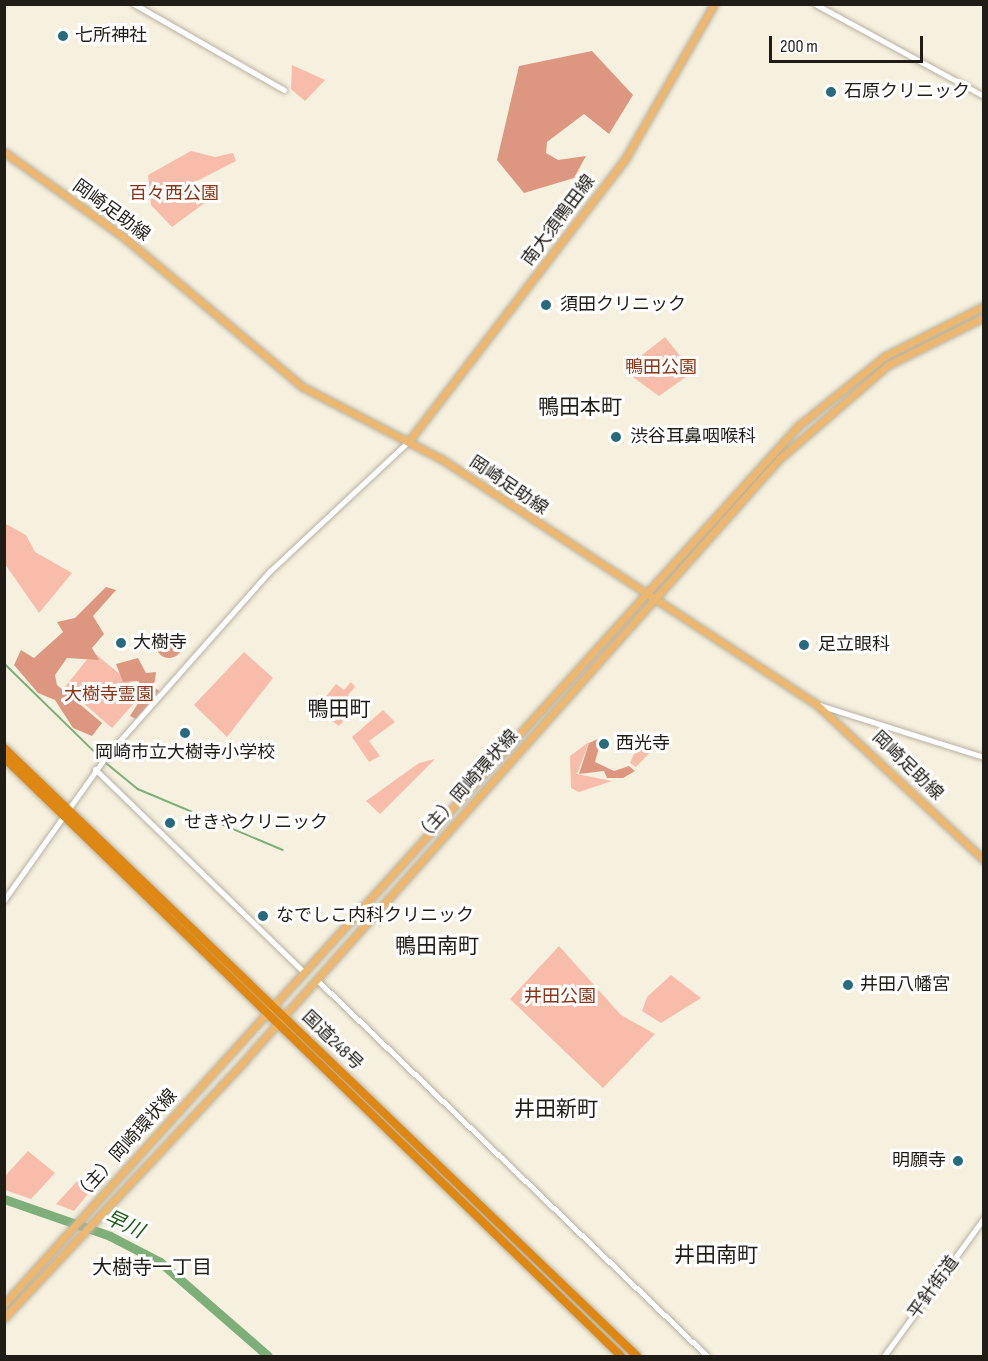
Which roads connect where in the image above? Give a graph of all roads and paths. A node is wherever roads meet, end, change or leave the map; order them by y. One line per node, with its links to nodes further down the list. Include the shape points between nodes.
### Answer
1 (134, 4): 4 (street)
2 (714, 4): 9 (main road, 南大須鴨田線, via 625,159)
3 (814, 4): 5 (street)
4 (284, 90)
5 (984, 96)
6 (4, 152): 9 (main road, 岡崎足助線, via 121,235 303,387)
7 (984, 306): 10 (main road, （主）岡崎環状線, via 920,334 837,390)
8 (984, 317): 11 (main road, （主）岡崎環状線, via 888,365 837,405 779,459)
9 (408, 441): 10 (main road, 岡崎足助線); 16 (street, via 283,557)
10 (647, 594): 11 (main road, 岡崎足助線); 20 (main road, （主）岡崎環状線)
11 (656, 599): 12 (main road, 岡崎足助線); 21 (main road, （主）岡崎環状線)
12 (815, 703): 14 (street); 18 (main road, 岡崎足助線)
13 (4, 748): 17 (highway, 国道248号)
14 (984, 757)
15 (4, 759): 17 (highway, 国道248号)
16 (95, 769): 17 (street); 20 (street)
17 (67, 812): 19 (street); 22 (highway, 国道248号); 23 (highway, 国道248号)
18 (984, 860)
19 (4, 900)
20 (304, 972): 22 (main road, （主）岡崎環状線)
21 (317, 980): 24 (main road, （主）岡崎環状線); 31 (street)
22 (274, 1005): 23 (main road, （主）岡崎環状線); 24 (highway, 国道248号)
23 (266, 1013): 25 (highway, 国道248号); 27 (main road, （主）岡崎環状線)
24 (285, 1016): 25 (main road, （主）岡崎環状線); 30 (highway, 国道248号)
25 (277, 1024): 28 (main road, （主）岡崎環状線); 29 (highway, 国道248号)
26 (984, 1218): 32 (street, 平針街道)
27 (4, 1304)
28 (4, 1318)
29 (621, 1356)
30 (637, 1356)
31 (707, 1356)
32 (884, 1356)

